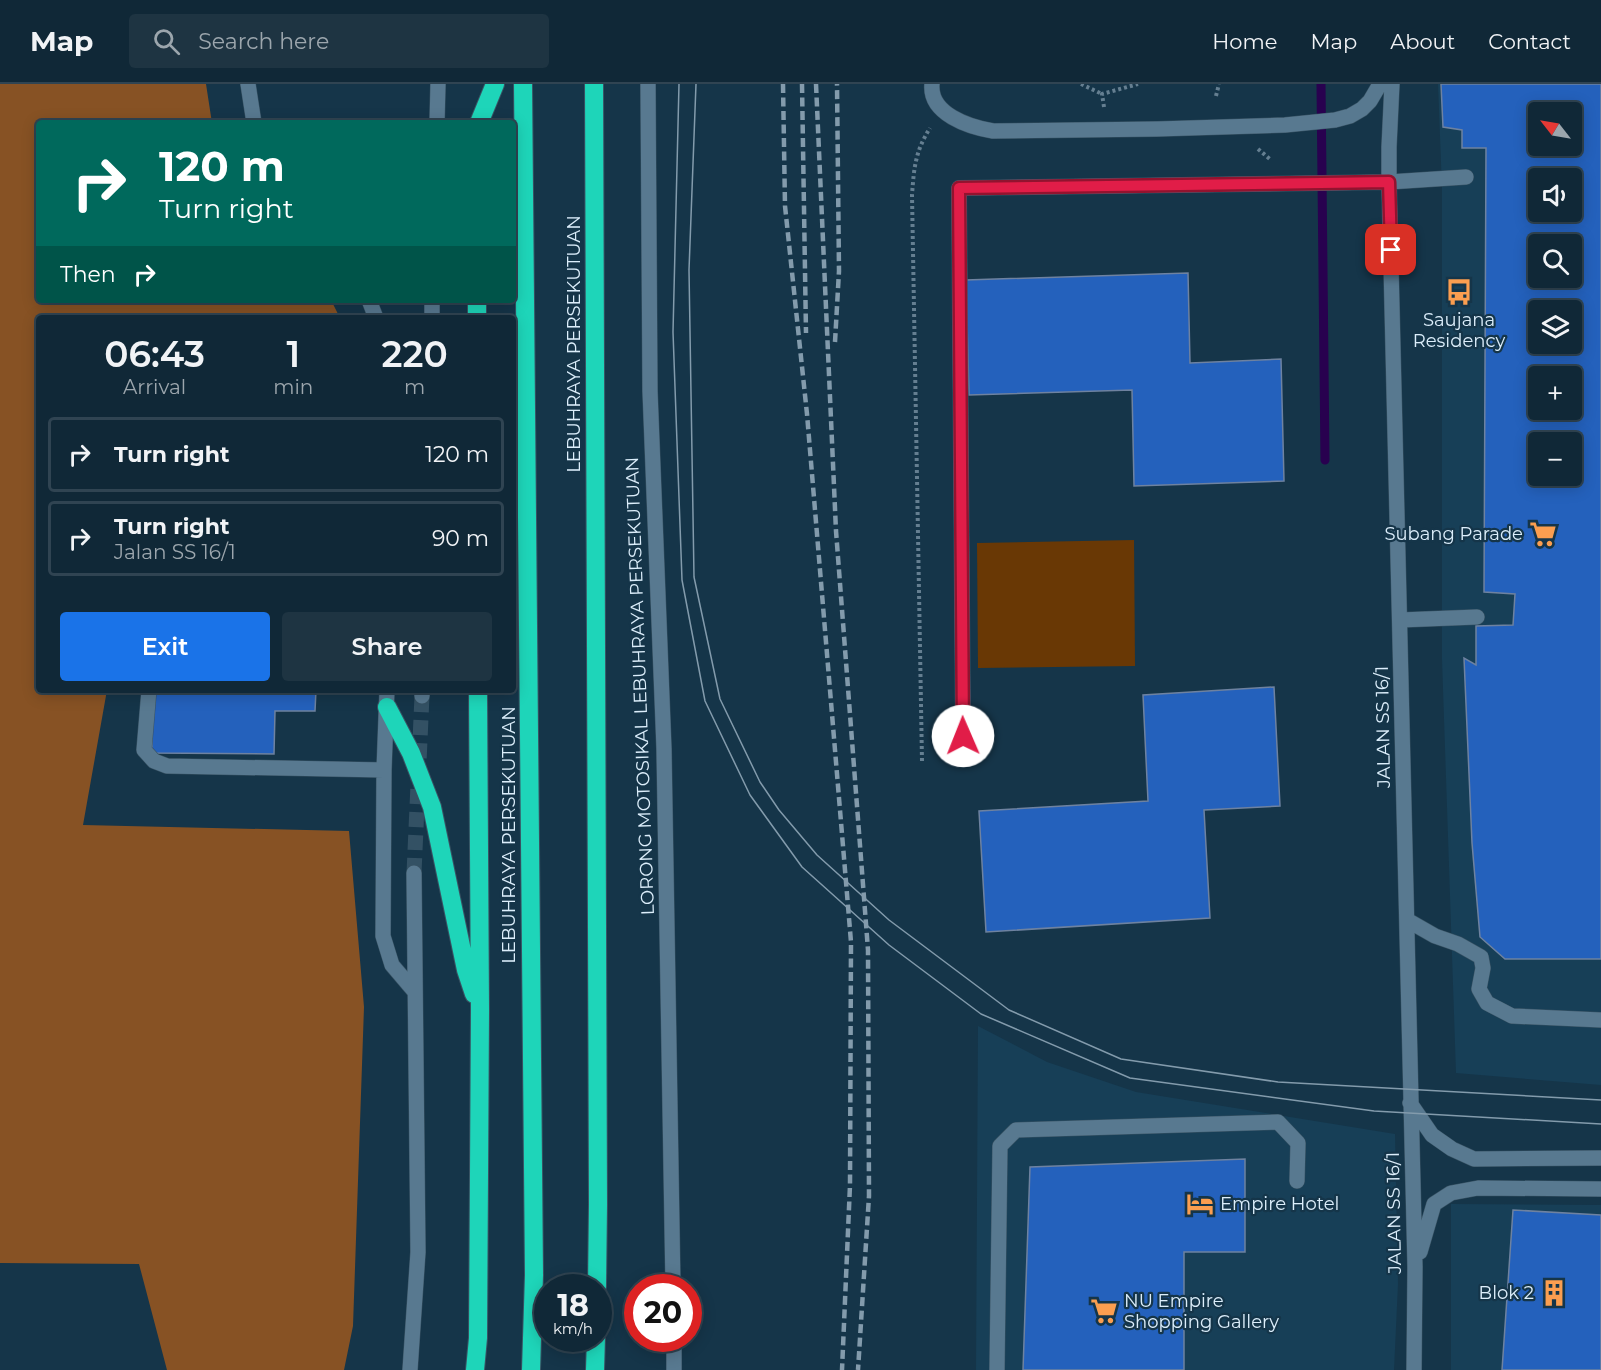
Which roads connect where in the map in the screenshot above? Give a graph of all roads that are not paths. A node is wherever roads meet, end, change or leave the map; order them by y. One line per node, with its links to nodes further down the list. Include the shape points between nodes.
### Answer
1 (248, 84): 10 (street)
2 (438, 84): 11 (street)
3 (495, 84): 12 (highway)
4 (524, 84): 39 (highway, LEBUHRAYA PERSEKUTUAN, via 534,1275)
5 (594, 84): 32 (highway, LEBUHRAYA PERSEKUTUAN)
6 (648, 84): 33 (street, LORONG MOTOSIKAL LEBUHRAYA PERSEKUTUAN, via 650,391 664,749)
7 (932, 84): 8 (street, via 937,102 952,118 993,131 1285,125 1335,120 1362,109)
8 (1380, 84)
9 (1392, 84): 14 (street, JALAN SS 16/1)
10 (254, 120)
11 (437, 120)
12 (480, 120)
13 (1466, 177): 14 (street)
14 (1389, 182): 16 (street, JALAN SS 16/1); 20 (street, via 959,188)
15 (1477, 617): 16 (street)
16 (1400, 620): 23 (street, JALAN SS 16/1)
17 (149, 693): 21 (street, via 144,750 167,766)
18 (478, 693): 25 (highway)
19 (387, 698): 21 (street); 25 (highway, via 432,807 466,970)
20 (963, 736)
21 (384, 770): 24 (street, via 383,936 393,965)
22 (414, 873): 24 (street)
23 (1407, 920): 26 (street, via 1481,957 1479,989 1487,1003 1512,1016); 27 (street, JALAN SS 16/1)
24 (415, 992): 37 (street, via 418,1252)
25 (480, 1010): 38 (highway)
26 (1601, 1020)
27 (1410, 1103): 28 (street, via 1432,1136 1474,1159); 31 (street, JALAN SS 16/1)
28 (1601, 1158)
29 (1297, 1181): 41 (street, via 1298,1143 1278,1122 1016,1130 1000,1146)
30 (1601, 1189): 31 (street, via 1478,1188 1451,1192 1434,1204)
31 (1415, 1267): 42 (street, JALAN SS 16/1)
32 (597, 1274)
33 (673, 1274)
34 (596, 1352): 40 (highway)
35 (674, 1352): 36 (street)
36 (674, 1369)
37 (410, 1370)
38 (475, 1370)
39 (531, 1370)
40 (595, 1370)
41 (997, 1370)
42 (1414, 1370)

